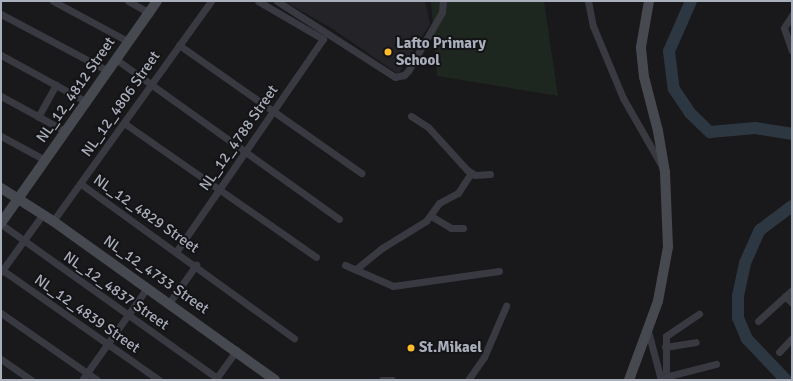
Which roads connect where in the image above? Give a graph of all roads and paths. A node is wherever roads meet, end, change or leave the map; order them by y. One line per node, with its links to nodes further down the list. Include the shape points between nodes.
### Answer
1 (53, 1): 13 (street)
2 (128, 1): 10 (street)
3 (157, 1): 10 (street, NL_12_4812 Street)
4 (210, 1): 14 (street, NL_12_4806 Street)
5 (258, 1): 23 (street, NL_12_4788 Street, via 323,38)
6 (277, 1): 7 (street, via 396,77 408,71 442,12)
7 (443, 1)
8 (588, 1): 31 (street, via 593,26 623,98)
9 (649, 1): 31 (street, via 641,47 644,77 658,131)
10 (150, 13): 13 (street, NL_12_4812 Street)
11 (1, 14): 18 (street)
12 (792, 15): 15 (street, via 784,28)
13 (129, 42): 17 (street, NL_12_4812 Street)
14 (179, 45): 19 (street, NL_12_4806 Street); 23 (street)
15 (792, 51)
16 (1, 55): 20 (street)
17 (117, 60): 18 (street, NL_12_4812 Street); 19 (street)
18 (108, 71): 22 (street, NL_12_4812 Street)
19 (151, 84): 26 (street, NL_12_4806 Street); 29 (street)
20 (56, 85): 22 (street); 24 (street)
21 (1, 96): 24 (street)
22 (87, 102): 27 (street, NL_12_4812 Street)
23 (273, 112): 29 (street, NL_12_4788 Street); 33 (street)
24 (38, 116): 27 (street)
25 (411, 116): 32 (street, via 428,127)
26 (124, 124): 35 (street, NL_12_4806 Street); 37 (street)
27 (65, 131): 30 (street, NL_12_4812 Street)
28 (1, 136): 30 (street)
29 (245, 154): 37 (street, NL_12_4788 Street); 41 (street)
30 (45, 160): 38 (street, NL_12_4812 Street)
31 (665, 172): 63 (street, via 668,247 665,271)
32 (471, 173): 34 (street); 40 (street, via 458,193 439,203)
33 (361, 174)
34 (490, 174)
35 (81, 184): 42 (street, NL_12_4806 Street); 46 (street, NL_12_4829 Street)
36 (1, 188): 38 (street, NL_12_4733 Street)
37 (219, 190): 46 (street, NL_12_4788 Street); 47 (street)
38 (20, 197): 39 (street, NL_12_4733 Street); 43 (street, NL_12_4812 Street)
39 (44, 214): 42 (street, NL_12_4733 Street); 45 (street)
40 (431, 216): 44 (street, via 450,228); 51 (street, via 417,228 382,248)
41 (339, 219)
42 (53, 221): 53 (street, NL_12_4733 Street)
43 (1, 224): 45 (street, NL_12_4837 Street)
44 (463, 228)
45 (22, 241): 50 (street); 61 (street, NL_12_4837 Street)
46 (176, 252): 48 (street, NL_12_4829 Street)
47 (316, 257)
48 (196, 265): 56 (street, NL_12_4829 Street); 64 (street, NL_12_4829 Street)
49 (345, 266): 51 (street)
50 (1, 270): 67 (street, NL_12_4839 Street)
51 (356, 270): 52 (street, via 393,286)
52 (499, 271)
53 (147, 288): 56 (street, NL_12_4733 Street); 61 (street)
54 (792, 290): 55 (street)
55 (785, 296): 57 (street); 62 (street)
56 (169, 303): 69 (street, NL_12_4733 Street)
57 (792, 303)
58 (506, 306): 83 (street, via 484,357)
59 (1, 313): 73 (street)
60 (699, 314): 68 (street, via 669,334)
61 (128, 315): 67 (street); 75 (street, NL_12_4837 Street)
62 (758, 321)
63 (648, 330): 74 (street); 84 (street)
64 (294, 338)
65 (792, 338): 70 (street)
66 (696, 342): 68 (street)
67 (108, 344): 73 (street); 79 (street, NL_12_4839 Street)
68 (665, 347): 74 (street)
69 (237, 350): 75 (street); 80 (street, NL_12_4733 Street)
70 (779, 352)
71 (1, 359): 76 (street)
72 (716, 364): 74 (street)
73 (87, 373): 77 (street); 78 (street)
74 (663, 378)
75 (216, 379)
76 (31, 380)
77 (82, 380)
78 (97, 380)
79 (159, 380)
80 (275, 380)
81 (382, 380): 82 (street)
82 (392, 380)
83 (468, 380)
84 (629, 380)

